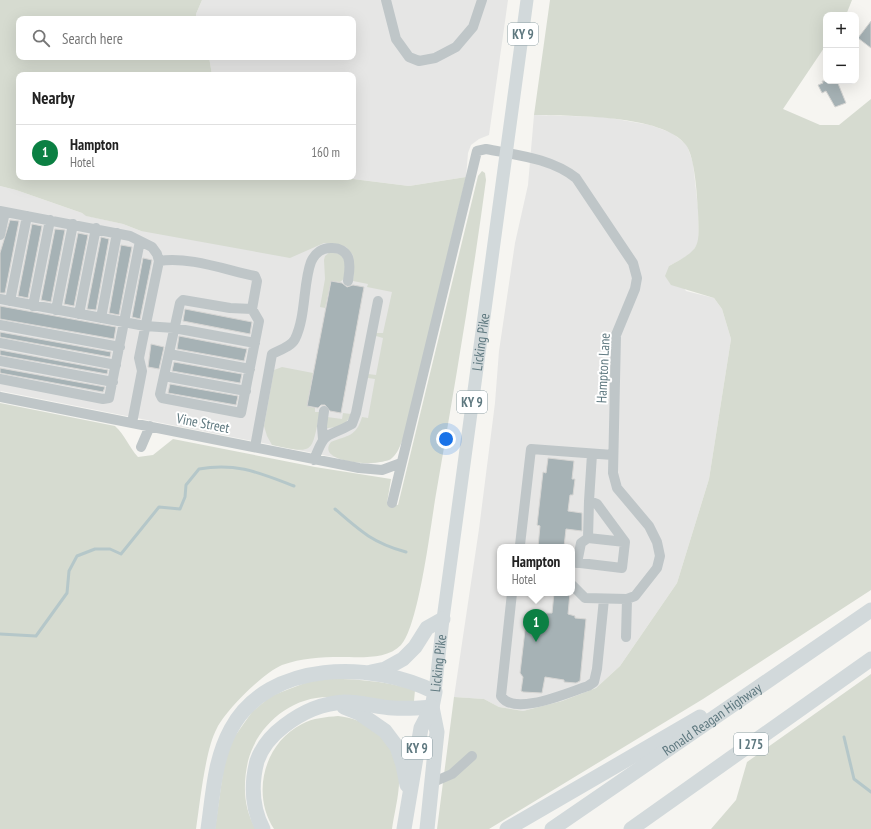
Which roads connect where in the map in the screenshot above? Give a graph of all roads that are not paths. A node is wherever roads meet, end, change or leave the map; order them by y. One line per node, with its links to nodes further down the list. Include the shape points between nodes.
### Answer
1 (386, 0): 2 (street, via 396,39 409,57 419,61 435,58 456,47 473,27)
2 (482, 0)
3 (527, 0): 4 (main road, Licking Pike / KY 9)
4 (507, 154): 45 (street, Hampton Lane, via 551,163 565,169 576,178 633,263 637,278 635,289 616,335); 47 (street, Hampton Lane, via 482,149 477,151 475,156 411,429); 59 (main road, Licking Pike / KY 9)
5 (2, 211): 6 (street); 11 (street)
6 (26, 216): 7 (street); 15 (street)
7 (50, 220): 8 (street); 17 (street)
8 (73, 224): 9 (street); 19 (street)
9 (96, 228): 10 (street); 20 (street)
10 (117, 233): 12 (street); 21 (street)
11 (0, 235)
12 (140, 241): 13 (street, via 152,247); 22 (street)
13 (159, 261): 18 (street, via 168,259 204,264 255,276 257,281); 24 (street)
14 (348, 281): 43 (street, via 350,263 347,255 338,248 330,247 318,252 311,261 295,340 289,346 272,354)
15 (5, 300): 17 (street)
16 (378, 301): 41 (street, via 352,424 326,435)
17 (33, 306): 19 (street)
18 (252, 309): 25 (street, via 183,300); 27 (street, via 259,321)
19 (56, 310): 20 (street)
20 (79, 314): 21 (street)
21 (101, 318): 22 (street)
22 (124, 322): 24 (street); 28 (street)
23 (0, 325): 28 (street)
24 (144, 326): 25 (street); 39 (street, via 139,358 142,371)
25 (174, 328): 27 (street); 29 (street)
26 (0, 343): 31 (street)
27 (255, 343): 32 (street)
28 (120, 347): 31 (street)
29 (169, 354): 32 (street); 33 (street)
30 (0, 361): 35 (street)
31 (116, 365): 35 (street)
32 (250, 369): 36 (street)
33 (164, 376): 36 (street); 36 (street, via 160,394 162,398 169,400 241,413)
34 (0, 379): 35 (street, via 104,399 109,398)
35 (113, 382)
36 (246, 391)
37 (0, 397): 39 (street, Vine Street)
38 (324, 411): 41 (street)
39 (132, 423): 40 (street, Vine Street)
40 (150, 426): 42 (street); 43 (street, Vine Street)
41 (323, 439): 46 (street)
42 (141, 447)
43 (255, 448): 46 (street, Vine Street)
44 (592, 454): 45 (street); 48 (street); 52 (street, via 531,449)
45 (613, 455): 57 (street, Hampton Lane, via 613,473 617,488 649,526 657,542 660,556 657,568 636,596)
46 (314, 460): 47 (street, Vine Street, via 372,470 382,470)
47 (400, 463): 49 (street)
48 (589, 501): 50 (street); 51 (street, via 597,504)
49 (392, 503)
50 (588, 538): 51 (street); 53 (street, via 581,543)
51 (625, 542): 53 (street, via 622,568)
52 (520, 544)
53 (575, 563)
54 (575, 588): 56 (street, via 585,598)
55 (512, 596): 56 (street, via 501,696 510,703 526,704 594,682 598,669)
56 (604, 599): 57 (street)
57 (627, 599): 60 (street)
58 (871, 610): 62 (highway, Ronald Reagan Highway)
59 (443, 619): 63 (highway, via 427,628 415,647 403,659 385,669); 64 (main road, Licking Pike / KY 9)
60 (626, 637)
61 (871, 659): 76 (highway, I 275)
62 (780, 673): 74 (highway); 75 (highway, Ronald Reagan Highway)
63 (363, 674): 64 (highway, via 403,678); 70 (highway, via 310,674 275,686 244,712 232,728 220,754)
64 (435, 692): 66 (highway, Licking Pike / KY 9)
65 (338, 704): 66 (highway, via 345,702 411,709); 69 (highway, via 386,731 397,747); 71 (highway, via 302,713 279,730 262,749 255,770 253,797)
66 (432, 707): 68 (highway, Licking Pike / KY 9, via 437,732); 69 (highway, Licking Pike / KY 9, via 421,728)
67 (472, 756): 68 (street, via 452,774)
68 (431, 783): 73 (highway, Licking Pike / KY 9)
69 (410, 791): 72 (highway, Licking Pike / KY 9)
70 (208, 829)
71 (263, 829)
72 (404, 829)
73 (427, 829)
74 (507, 829)
75 (552, 829)
76 (631, 829)

